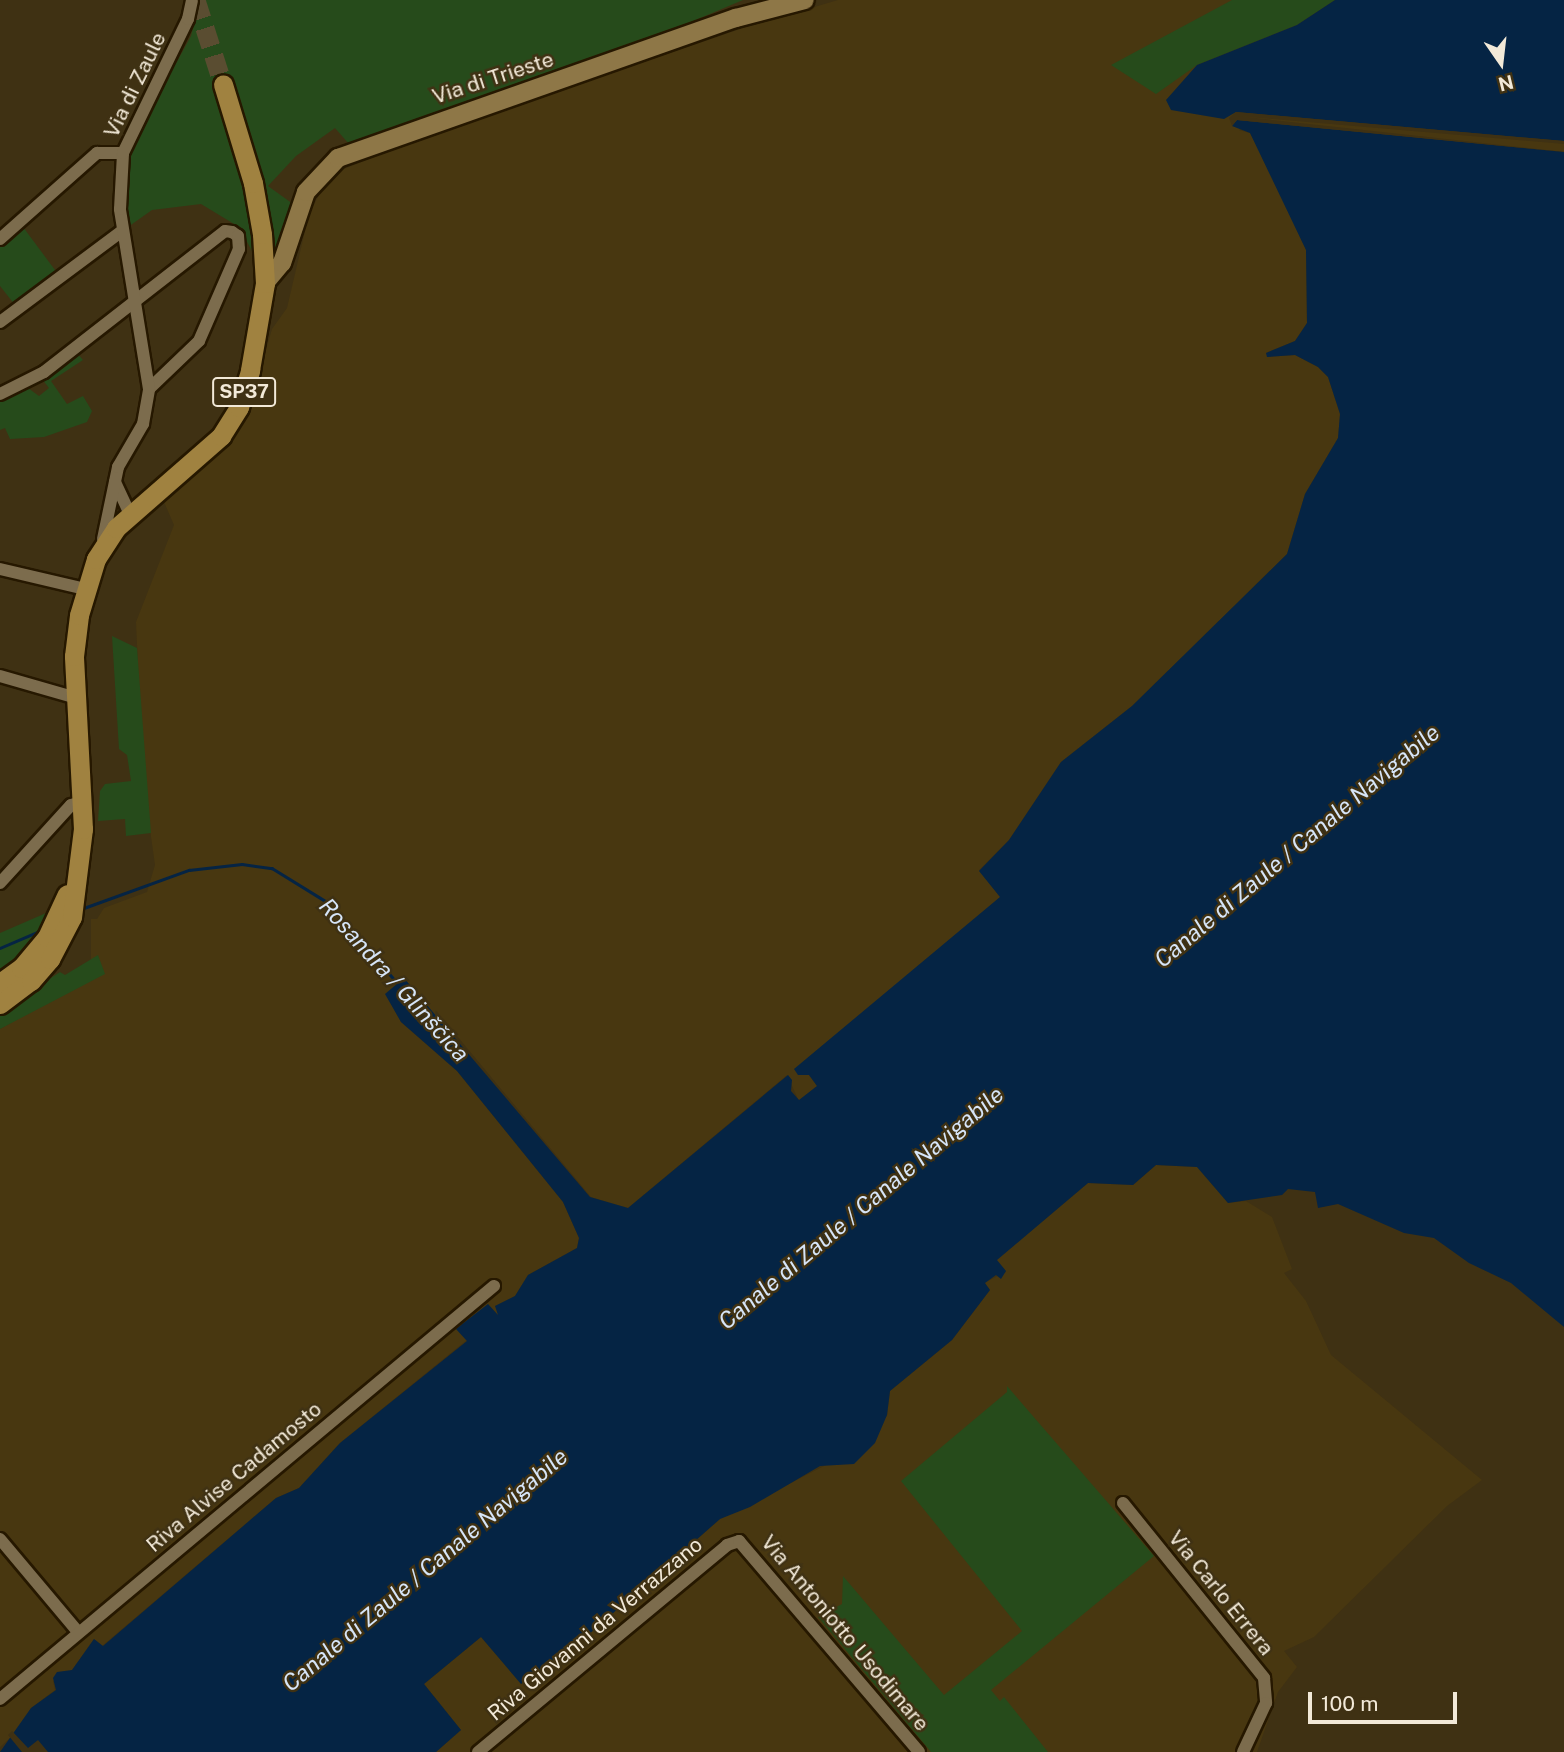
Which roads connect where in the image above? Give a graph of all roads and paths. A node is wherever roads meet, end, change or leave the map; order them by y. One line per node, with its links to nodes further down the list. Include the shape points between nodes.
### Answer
1 (192, 0): 6 (street, Via di Zaule, via 188,19)
2 (776, 0): 4 (street)
3 (805, 0): 4 (street, Via di Trieste)
4 (737, 18): 9 (street, Via di Trieste, via 338,158 306,192 282,262)
5 (223, 84): 9 (main road, SP37, via 258,208)
6 (123, 153): 7 (street, Via di Zaule, via 119,187); 8 (street, Via di Zaule, via 97,153)
7 (122, 231): 10 (street, Via di Zaule); 11 (street)
8 (0, 239)
9 (265, 284): 15 (main road, SP37, via 250,370 231,423)
10 (137, 300): 12 (street, Via di Zaule); 12 (street, via 225,231 238,236 239,248 199,341); 13 (street, via 25,386)
11 (0, 322)
12 (149, 389): 14 (street, Via di Zaule, via 142,424)
13 (0, 394)
14 (115, 482): 15 (street); 16 (street, Via di Zaule)
15 (130, 514): 16 (main road, SP37)
16 (103, 543): 18 (main road, SP37)
17 (0, 569): 18 (street)
18 (85, 589): 20 (main road, SP37, via 74,656)
19 (0, 676): 20 (street)
20 (73, 697): 21 (main road, SP37)
21 (82, 802): 22 (main road, SP37); 23 (street, via 71,805)
22 (82, 850): 24 (main road, SP37, via 54,926 20,968); 25 (main road, SP37, via 72,917 50,959 32,981)
23 (0, 883)
24 (0, 983)
25 (0, 1004)
26 (494, 1286): 30 (street, Riva Alvise Cadamosto)
27 (1123, 1503): 34 (street, Via Carlo Errera, via 1264,1678 1266,1703)
28 (0, 1539): 30 (street)
29 (739, 1541): 32 (street, Riva Giovanni da Verrazzano, via 727,1545); 33 (street, Via Antoniotto Usodimare)
30 (78, 1632): 31 (street, Riva Alvise Cadamosto)
31 (0, 1699)
32 (478, 1752)
33 (919, 1752)
34 (1243, 1752)

